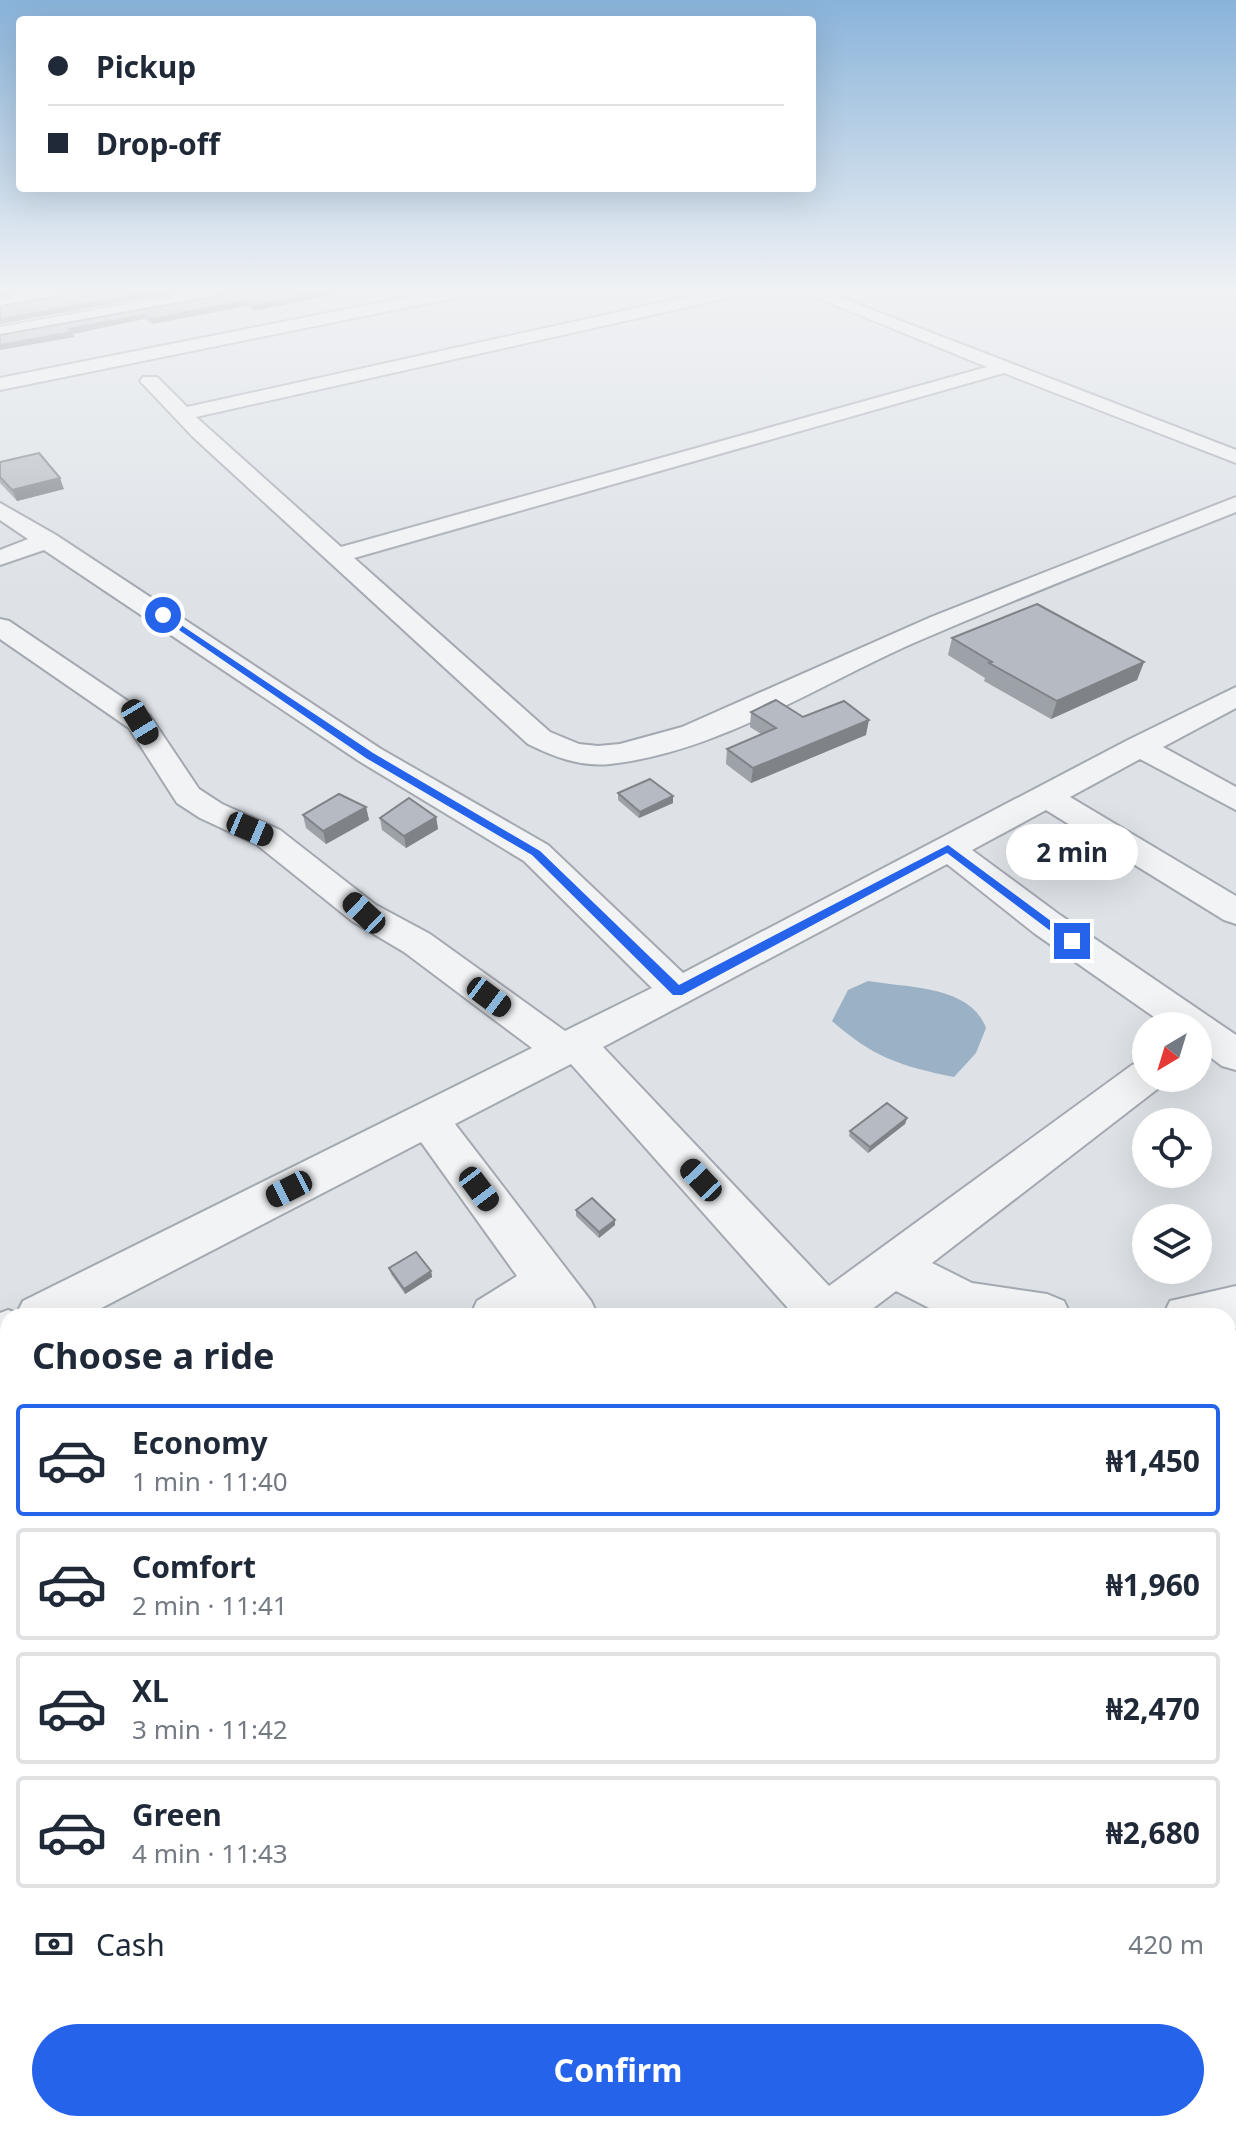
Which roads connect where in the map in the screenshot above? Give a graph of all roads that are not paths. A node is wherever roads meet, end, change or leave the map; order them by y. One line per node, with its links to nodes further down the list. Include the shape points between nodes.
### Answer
1 (161, 391): 5 (street)
2 (285, 391): 5 (street)
3 (919, 391): 10 (street)
4 (1069, 391): 6 (street)
5 (184, 414): 10 (street)
6 (1236, 457)
7 (1236, 504): 10 (street, via 898,641 697,731 619,753 582,756 539,738)
8 (0, 510): 9 (street)
9 (48, 540): 11 (street); 19 (street, via 370,755 536,853)
10 (338, 555)
11 (0, 558)
12 (0, 627): 22 (street, via 140,722 188,796 268,837 364,913)
13 (1236, 696): 14 (street)
14 (1139, 746): 15 (street); 16 (street)
15 (1045, 796): 17 (street); 18 (street)
16 (1236, 800)
17 (948, 848): 19 (street); 20 (street)
18 (1236, 912)
19 (678, 991): 22 (street)
20 (1172, 1012)
21 (1212, 1039): 23 (street)
22 (569, 1047): 25 (street); 30 (street)
23 (1236, 1055)
24 (1132, 1086): 26 (street)
25 (427, 1119): 27 (street); 28 (street)
26 (892, 1266): 31 (street); 32 (street, via 966,1303)
27 (561, 1299): 29 (street)
28 (56, 1308)
29 (526, 1308)
30 (818, 1308)
31 (837, 1308)
32 (997, 1308)

